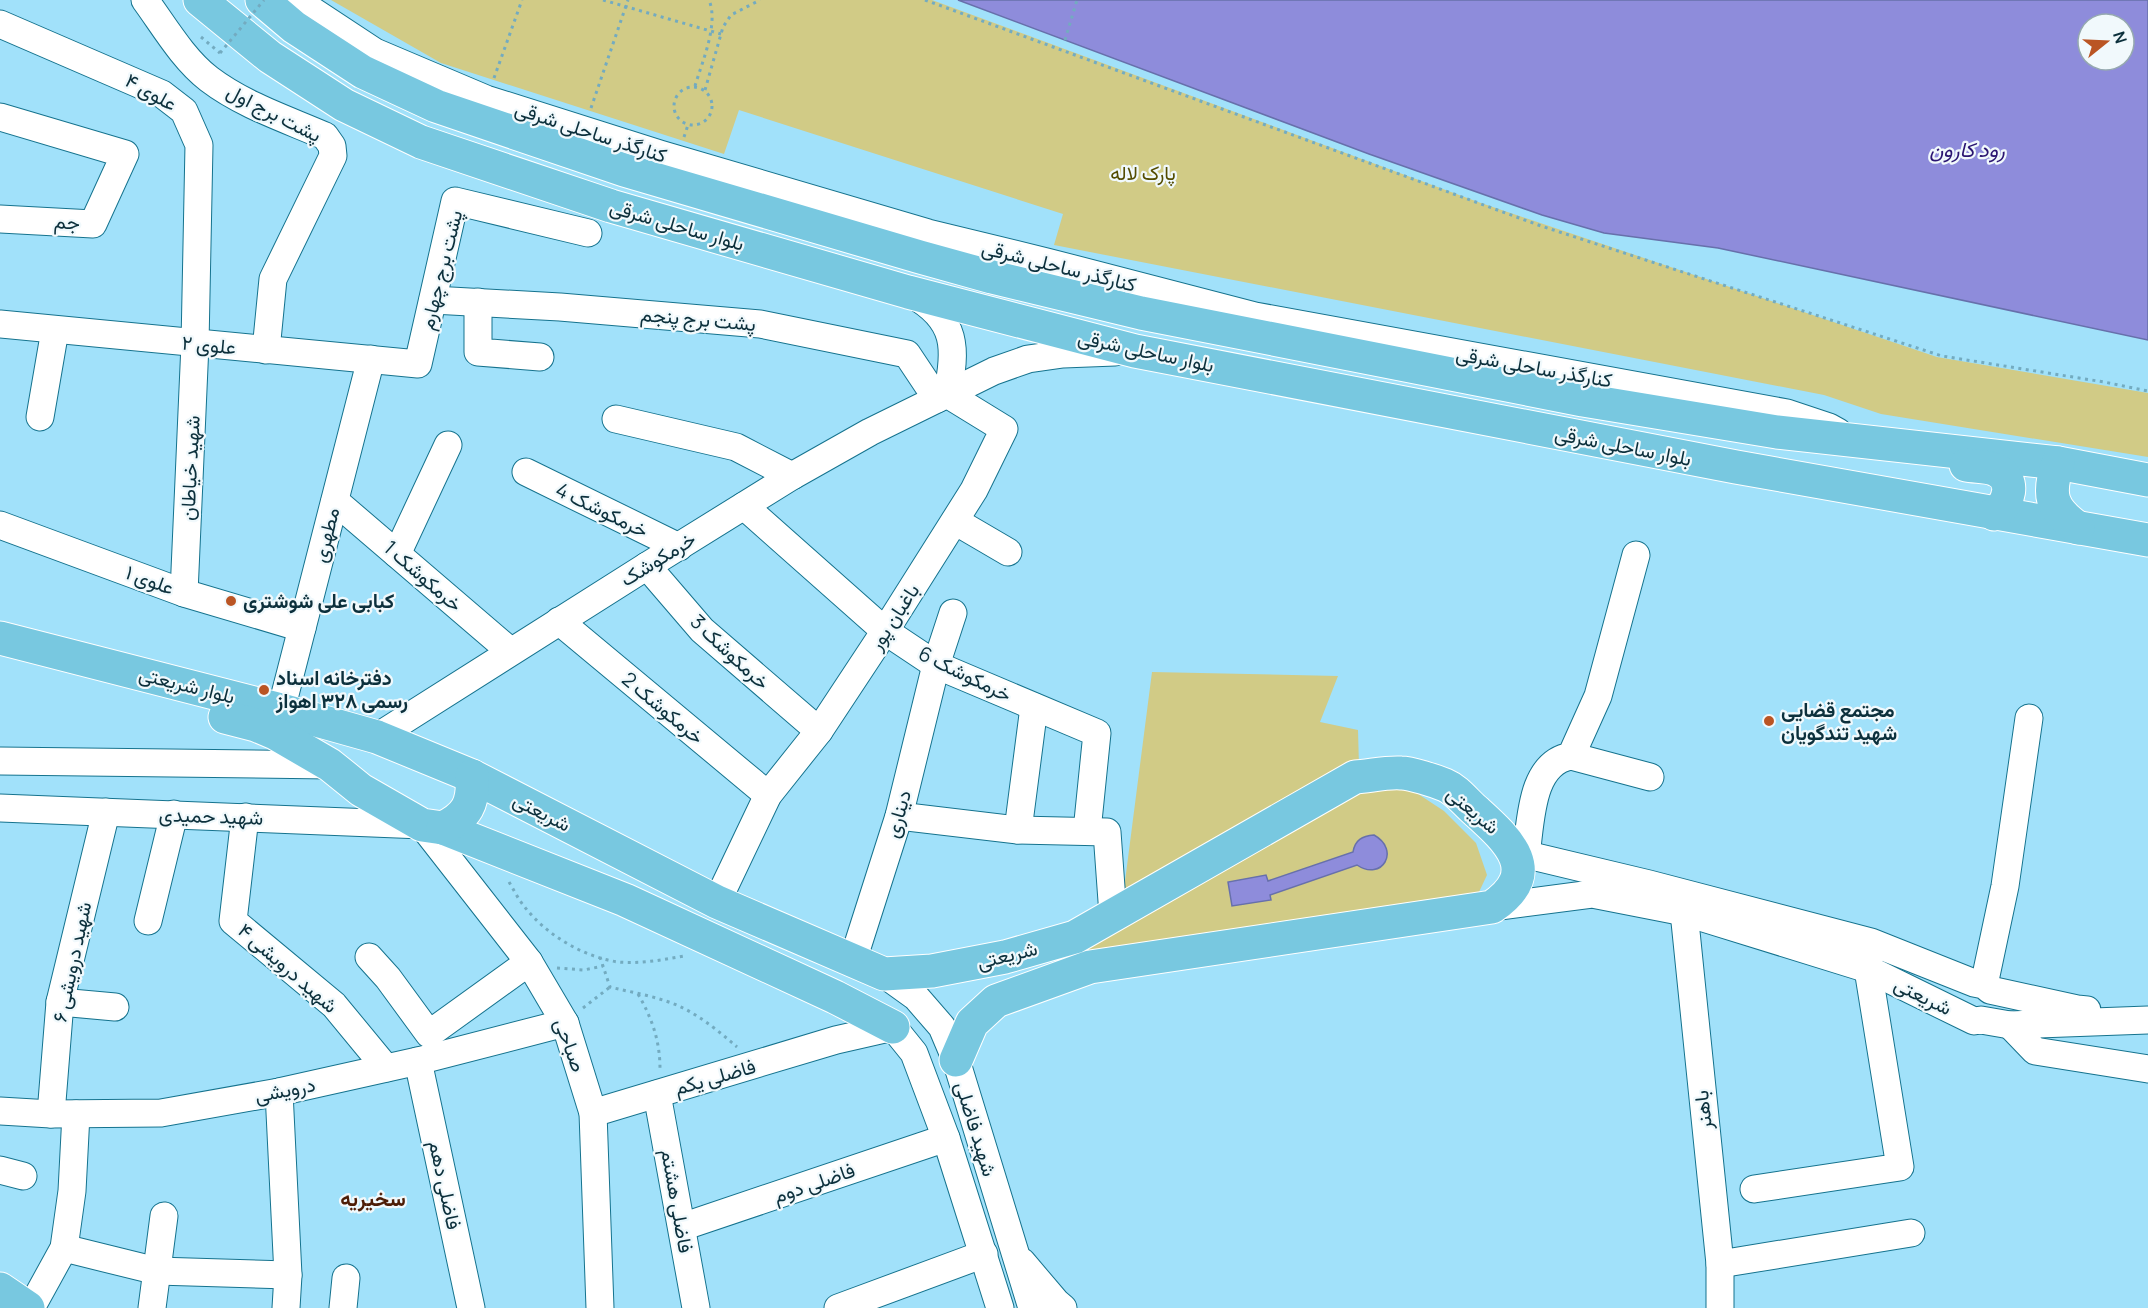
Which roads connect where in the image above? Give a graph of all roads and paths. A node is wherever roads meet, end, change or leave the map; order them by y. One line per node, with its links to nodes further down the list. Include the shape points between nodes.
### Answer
1 (145, 0): 18 (street, پشت برج اول)
2 (200, 0): 28 (main road, بلوار ساحلی شرقی, via 270,57 344,105 421,142 611,206)
3 (263, 0): 16 (path, bridge, via 220,53); 27 (main road, بلوار ساحلی شرقی, via 294,27 363,72 436,106 624,170 920,257)
4 (296, 0): 21 (street, کنارگذر ساحلی شرقی, via 375,52)
5 (522, 0): 21 (path)
6 (603, 0): 12 (path)
7 (628, 0): 12 (path)
8 (709, 0): 14 (path, via 713,22)
9 (760, 0): 15 (path, via 731,15)
10 (925, 0): 39 (path, via 1541,226 1942,356)
11 (1077, 0): 17 (path)
12 (626, 7): 14 (path); 24 (path)
13 (0, 24): 22 (street, علوی ۴, via 162,94)
14 (710, 31): 15 (path); 19 (path)
15 (721, 34): 20 (path)
16 (201, 37)
17 (1065, 40)
18 (207, 78): 22 (street); 34 (street, پشت برج اول, via 233,96 325,136 332,146 333,156 273,279)
19 (695, 86): 20 (path); 20 (path, via 676,97 674,108 678,118 688,125 708,119 711,99)
20 (705, 90)
21 (486, 99): 24 (street, کنارگذر ساحلی شرقی)
22 (184, 111): 33 (street, علوی ۴, via 199,145)
23 (0, 117): 25 (street, جم, via 125,154 93,224)
24 (584, 130): 27 (street, کنارگذر ساحلی شرقی, via 928,233)
25 (0, 219)
26 (588, 233): 29 (street, پشت برج چهارم, via 456,201)
27 (1043, 275): 43 (main road, بلوار ساحلی شرقی, via 1141,313 1583,400 1777,432)
28 (908, 292): 35 (main road, بلوار ساحلی شرقی); 40 (street, via 930,305 946,325 954,350)
29 (433, 300): 30 (street, پشت برج پنجم); 38 (street, پشت برج چهارم)
30 (478, 302): 36 (street, via 478,352); 40 (street, پشت برج پنجم, via 760,324 907,354)
31 (0, 324): 32 (street, علوی ۲)
32 (55, 330): 33 (street, علوی ۲); 41 (street)
33 (195, 344): 34 (street, علوی ۲); 61 (street, شهید خیاطان)
34 (266, 350): 37 (street, علوی ۲)
35 (1135, 351): 40 (street, خرمکوشک, via 1028,359); 51 (main road, بلوار ساحلی شرقی)
36 (540, 357)
37 (371, 360): 38 (street, علوی ۲); 49 (street, مطهری)
38 (418, 364)
39 (2148, 392)
40 (942, 397): 47 (street, خرمکوشک); 52 (street, باغبان پور, via 1004,429)
41 (40, 417)
42 (616, 419): 47 (street, via 736,447)
43 (1864, 440): 45 (main road, بلوار ساحلی شرقی); 51 (main road, via 1916,458 1997,470 2008,484 2009,493 2002,509)
44 (448, 445): 58 (street)
45 (2058, 463): 48 (main road, بلوار ساحلی شرقی); 54 (main road, via 2052,482 2053,501 2063,517)
46 (526, 472): 56 (street, خرمکوشک 4)
47 (792, 476): 50 (street, خرمکوشک)
48 (2148, 480)
49 (335, 501): 58 (street, خرمکوشک 1); 64 (street, مطهری)
50 (744, 506): 56 (street, خرمکوشک); 65 (street, خرمکوشک 6)
51 (1994, 514): 54 (main road, بلوار ساحلی شرقی)
52 (955, 521): 57 (street); 65 (street, باغبان پور)
53 (0, 525): 61 (street, علوی ۱)
54 (2079, 528): 55 (main road, بلوار ساحلی شرقی)
55 (2148, 540)
56 (679, 547): 60 (street, خرمکوشک)
57 (1008, 552)
58 (397, 554): 67 (street, خرمکوشک 1)
59 (1636, 555): 75 (street, via 1598,696)
60 (647, 566): 63 (street, خرمکوشک); 73 (street, خرمکوشک 3, via 702,630)
61 (184, 593): 64 (street, علوی ۱)
62 (953, 613): 69 (street, دیناری)
63 (559, 621): 67 (street, خرمکوشک); 80 (street, خرمکوشک 2)
64 (302, 628): 71 (street, مطهری)
65 (885, 631): 69 (street, خرمکوشک 6); 73 (street, باغبان پور)
66 (0, 638): 71 (main road, بلوار شریعتی)
67 (510, 651): 74 (street, خرمکوشک)
68 (0, 660): 77 (main road, بلوار شریعتی, via 256,724)
69 (936, 665): 70 (street, خرمکوشک 6); 84 (street, دیناری)
70 (1034, 707): 87 (street); 88 (street, خرمکوشک 6, via 1097,734)
71 (281, 710): 74 (main road, بلوار شریعتی)
72 (2029, 718): 105 (street, via 2005,886)
73 (819, 731): 80 (street, باغبان پور)
74 (368, 735): 77 (main road, via 347,741); 78 (main road, بلوار شریعتی)
75 (1571, 756): 79 (street); 90 (street, via 1559,758 1543,777)
76 (0, 761): 77 (street)
77 (330, 765): 86 (main road, بلوار شریعتی, via 361,790)
78 (472, 776): 86 (main road, via 473,793 468,808 458,821); 91 (main road, شریعتی)
79 (1650, 777)
80 (768, 795): 91 (street, باغبان پور)
81 (0, 808): 82 (street, شهید حمیدی)
82 (106, 812): 83 (street, شهید حمیدی); 109 (street, شهید درویشی ۶)
83 (174, 814): 85 (street, شهید حمیدی); 95 (street)
84 (898, 816): 87 (street); 100 (street, دیناری)
85 (245, 817): 86 (street, شهید حمیدی); 122 (street, شهید درویشی ۴, via 233,921 334,1005)
86 (433, 827): 89 (main road); 101 (street, صباحی)
87 (1018, 830): 88 (street)
88 (1087, 831): 94 (street, via 1107,832)
89 (489, 846): 99 (path, via 523,905 547,931); 108 (main road, via 625,900)
90 (1520, 854): 92 (main road, شریعتی, via 1514,884 1506,897); 94 (main road, شریعتی, via 1447,786 1402,773 1355,777); 96 (street, شریعتی)
91 (717, 902): 100 (main road, شریعتی)
92 (1492, 907): 93 (street, شریعتی, via 1592,894); 120 (main road, شریعتی, via 1090,967 996,1001 972,1023)
93 (1684, 912): 103 (street, شریعتی); 137 (street, باهنر)
94 (1113, 915): 104 (main road, شریعتی, via 1075,937 1005,957 932,971)
95 (148, 921)
96 (1871, 942): 103 (street); 105 (street, شریعتی)
97 (685, 956): 99 (path, via 648,962 618,962)
98 (369, 957): 119 (street, via 388,978)
99 (600, 957): 102 (path)
100 (853, 960): 104 (main road, شریعتی)
101 (530, 962): 102 (path, via 573,970); 115 (street, صباحی); 119 (street)
102 (603, 966): 106 (path)
103 (1868, 969): 112 (street, شریعتی); 130 (street, via 1900,1167)
104 (884, 974): 120 (street, شهید فاضلی, via 916,997 942,1027)
105 (1983, 986): 112 (street, via 1993,1003 1991,1010); 113 (street, شریعتی)
106 (610, 987): 107 (path); 115 (path)
107 (638, 994): 121 (path, via 683,1008 704,1021 737,1047); 125 (path, via 652,1022 660,1053)
108 (835, 997): 117 (main road); 118 (street, via 851,1014 846,1032)
109 (60, 1002): 110 (street); 128 (street, شهید درویشی ۶)
110 (115, 1007)
111 (2148, 1007): 113 (street, شریعتی)
112 (1970, 1016): 116 (street, شریعتی)
113 (2077, 1016): 114 (street, شریعتی); 116 (street, شریعتی)
114 (2148, 1020)
115 (564, 1023): 119 (street, درویشی); 127 (street, صباحی)
116 (2010, 1024): 123 (street, via 2036,1051)
117 (892, 1027): 118 (street, فاضلی یکم); 129 (street, شهید فاضلی, via 914,1053)
118 (836, 1040): 121 (street, فاضلی یکم)
119 (428, 1050): 122 (street, درویشی); 146 (street, فاضلی دهم)
120 (956, 1060): 135 (street, شهید فاضلی)
121 (753, 1066): 125 (street, فاضلی یکم)
122 (386, 1068): 124 (street, درویشی)
123 (2148, 1069)
124 (279, 1092): 128 (street, درویشی, via 161,1113); 139 (street)
125 (657, 1094): 127 (street, فاضلی یکم); 132 (street, فاضلی هشتم)
126 (0, 1111): 128 (street, درویشی)
127 (593, 1113): 147 (street, صباحی)
128 (63, 1114): 134 (street, شهید درویشی ۶, via 72,1191)
129 (946, 1138): 132 (street, فاضلی دوم); 136 (street, شهید فاضلی)
130 (1754, 1189)
131 (164, 1216): 138 (street)
132 (682, 1227): 148 (street, فاضلی هشتم)
133 (1911, 1233): 137 (street)
134 (64, 1248): 138 (street); 142 (street)
135 (1013, 1250): 151 (street, شهید فاضلی); 152 (street)
136 (984, 1254): 149 (street); 150 (street, شهید فاضلی)
137 (1720, 1264): 153 (street, باهنر)
138 (157, 1271): 139 (street); 143 (street)
139 (288, 1275): 144 (street)
140 (346, 1278): 145 (street)
141 (0, 1289): 142 (main road)
142 (30, 1308)
143 (152, 1308)
144 (286, 1308)
145 (343, 1308)
146 (471, 1308)
147 (600, 1308)
148 (696, 1308)
149 (838, 1308)
150 (1000, 1308)
151 (1032, 1308)
152 (1063, 1308)
153 (1720, 1308)

